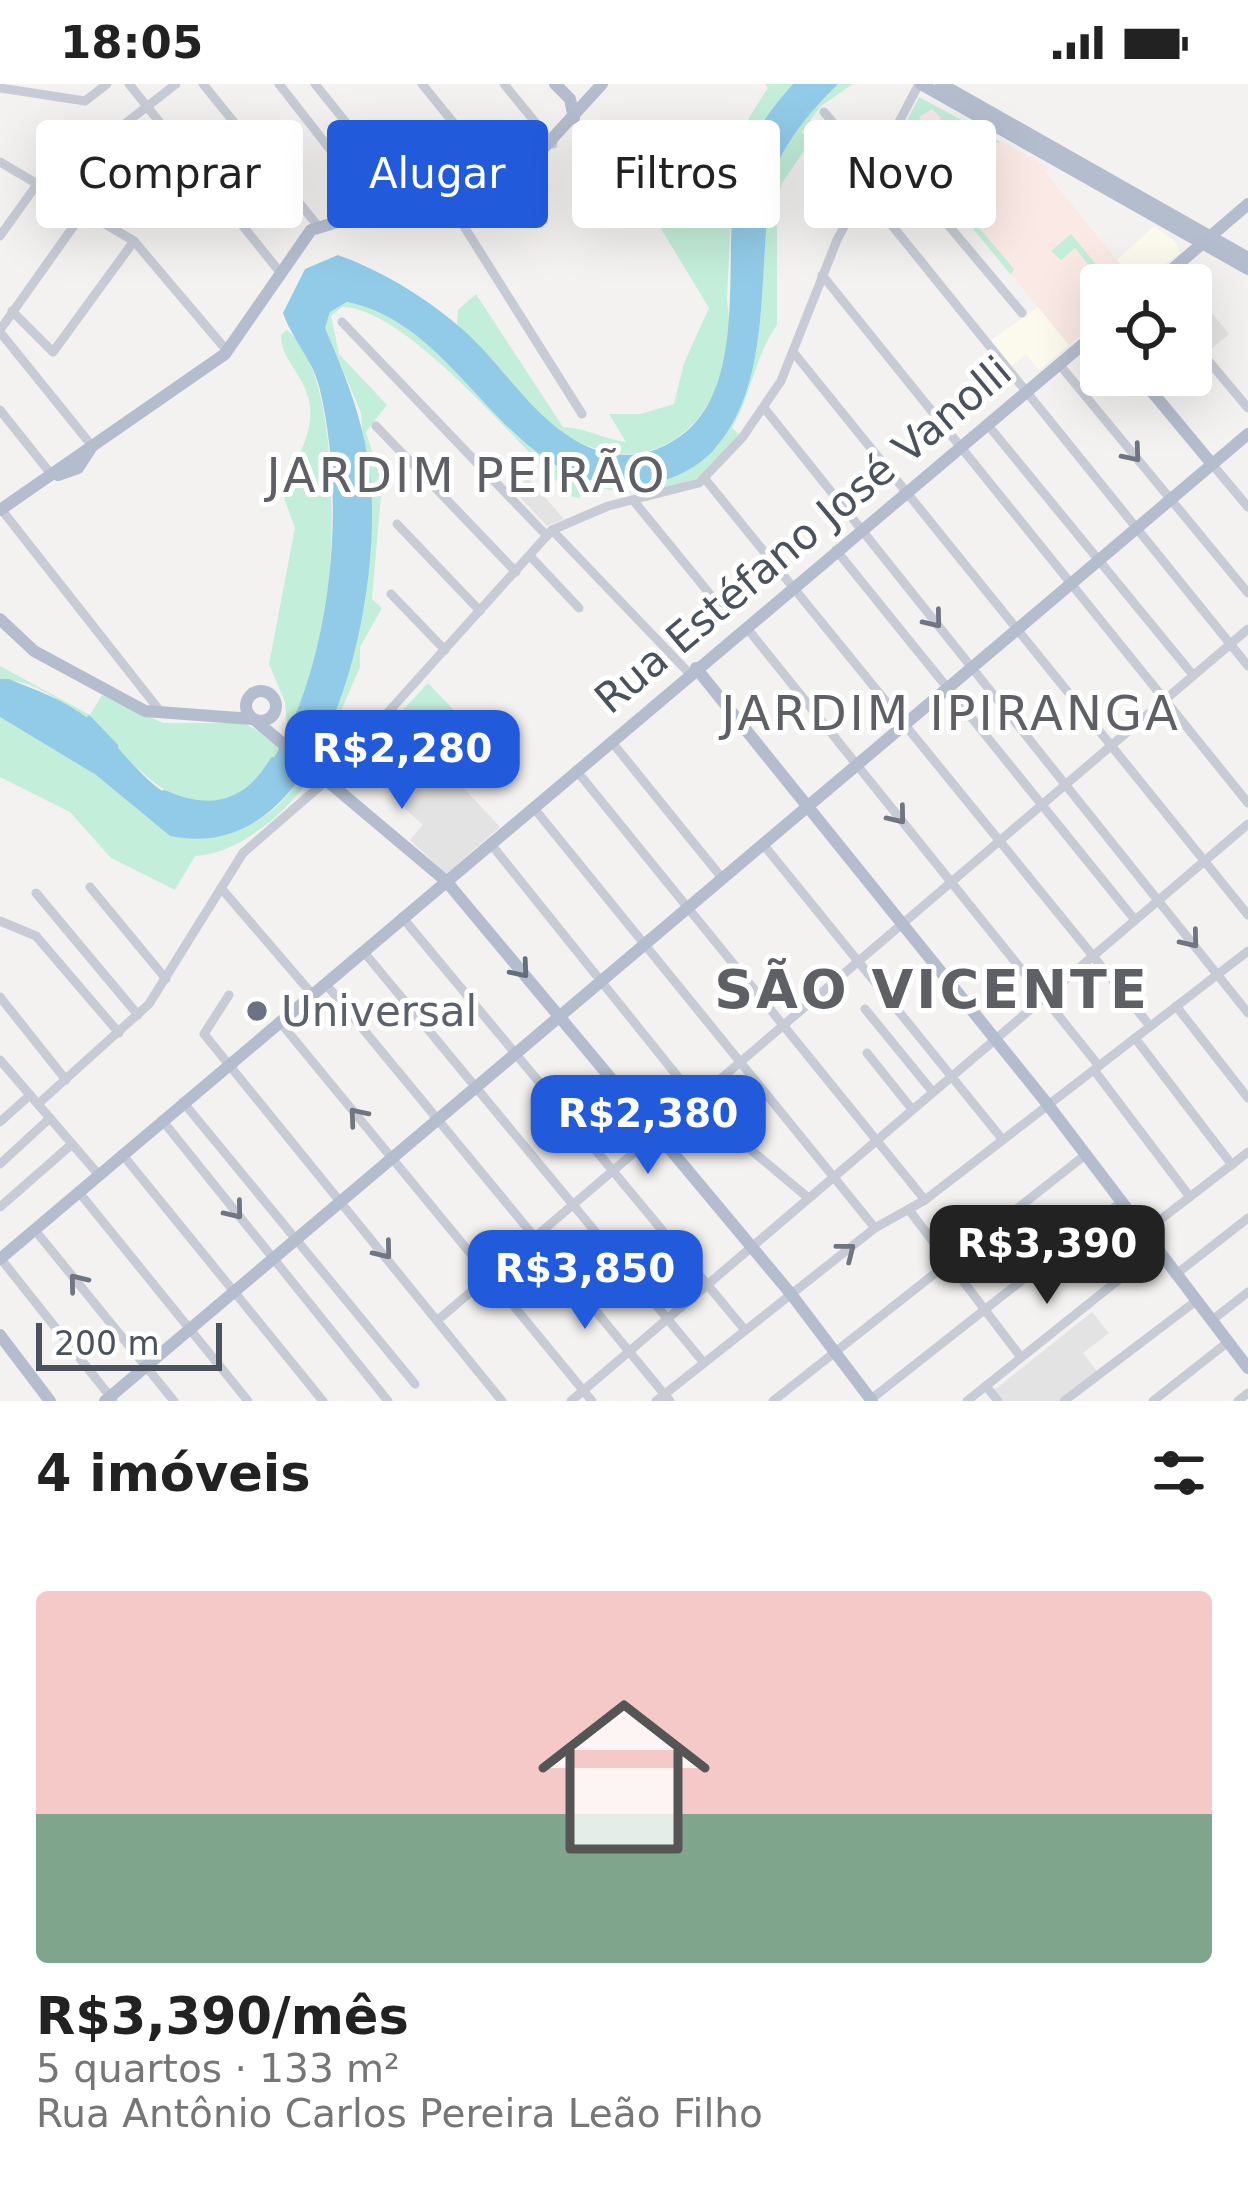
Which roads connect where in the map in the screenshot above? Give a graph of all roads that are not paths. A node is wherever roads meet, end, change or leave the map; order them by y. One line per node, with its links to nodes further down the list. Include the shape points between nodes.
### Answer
1 (49, 84): 15 (street)
2 (107, 84): 15 (street, via 85,101)
3 (128, 84): 18 (street)
4 (176, 84): 18 (street)
5 (203, 84): 34 (street)
6 (280, 84): 26 (street)
7 (316, 84): 22 (street)
8 (422, 84): 23 (street)
9 (504, 84): 27 (street)
10 (556, 84): 16 (main road)
11 (602, 84): 17 (main road)
12 (920, 84): 25 (street); 42 (main road)
13 (941, 84): 42 (main road)
14 (0, 88): 15 (street)
15 (58, 97)
16 (570, 99): 17 (main road); 20 (main road)
17 (587, 102): 20 (main road)
18 (147, 107): 21 (street); 47 (street)
19 (824, 112): 24 (street)
20 (574, 118): 27 (main road)
21 (130, 120)
22 (344, 120)
23 (451, 120)
24 (831, 120)
25 (902, 120)
26 (327, 145)
27 (553, 145): 28 (main road)
28 (548, 149)
29 (0, 162): 30 (street)
30 (36, 182)
31 (36, 186): 41 (street)
32 (1248, 205): 42 (main road)
33 (327, 223): 34 (main road)
34 (318, 226): 47 (main road)
35 (78, 228): 49 (street)
36 (114, 228): 43 (street)
37 (465, 228): 63 (street)
38 (846, 228): 48 (street)
39 (894, 228): 58 (street)
40 (951, 228): 50 (street)
41 (0, 236)
42 (1207, 240): 44 (main road); 45 (main road); 46 (main road)
43 (134, 241): 49 (street, via 53,352); 54 (street)
44 (1248, 258)
45 (1178, 264)
46 (1248, 269)
47 (279, 271): 54 (main road)
48 (822, 274): 55 (street); 67 (street)
49 (12, 311): 52 (street)
50 (1022, 313)
51 (342, 322): 80 (street)
52 (0, 331): 68 (street)
53 (1080, 347): 56 (main road, Rua Estéfano José Vanolli)
54 (228, 352): 68 (main road)
55 (794, 353): 61 (street); 72 (street)
56 (1058, 364): 58 (main road, Rua Estéfano José Vanolli); 73 (street, one-way to 73)
57 (1212, 365): 60 (street)
58 (1024, 391): 64 (main road, Rua Estéfano José Vanolli); 78 (street)
59 (1155, 396): 69 (main road)
60 (1248, 408)
61 (765, 409): 71 (street); 79 (street)
62 (0, 410): 70 (street)
63 (582, 414)
64 (986, 423): 67 (main road, Rua Estéfano José Vanolli); 83 (street)
65 (376, 426): 84 (street)
66 (1248, 434): 69 (main road)
67 (960, 446): 72 (main road, Rua Estéfano José Vanolli); 85 (street)
68 (80, 457): 70 (main road)
69 (1212, 464): 73 (main road); 75 (street)
70 (51, 474): 76 (main road)
71 (705, 479): 74 (street); 86 (street)
72 (906, 491): 79 (main road, Rua Estéfano José Vanolli); 94 (street)
73 (1170, 498): 78 (main road); 87 (street)
74 (633, 500): 80 (street); 89 (street)
75 (1248, 507)
76 (1, 509): 103 (street)
77 (397, 524): 91 (street)
78 (1135, 527): 83 (main road); 96 (street)
79 (861, 529): 81 (main road, Rua Estéfano José Vanolli); 98 (street, one-way to 98)
80 (549, 533): 82 (street); 100 (street)
81 (836, 550): 86 (main road, Rua Estéfano José Vanolli); 102 (street)
82 (530, 556): 84 (street); 90 (street)
83 (1098, 559): 85 (main road); 101 (street)
84 (516, 572): 91 (street)
85 (1070, 582): 94 (main road); 104 (street)
86 (793, 587): 93 (main road, Rua Estéfano José Vanolli); 111 (street)
87 (1248, 593)
88 (391, 594): 97 (street)
89 (718, 604)
90 (579, 608)
91 (480, 611): 97 (street)
92 (0, 619): 106 (main road, via 34,651)
93 (746, 627): 100 (main road, Rua Estéfano José Vanolli); 115 (street)
94 (1016, 628): 98 (main road); 114 (street)
95 (1248, 629): 96 (street)
96 (1230, 644): 99 (street); 101 (street)
97 (445, 650): 117 (street)
98 (971, 666): 102 (main road); 118 (street)
99 (1248, 666)
100 (693, 671): 113 (main road, Rua Estéfano José Vanolli); 121 (main road)
101 (1193, 675): 104 (street)
102 (947, 687): 111 (main road); 120 (street)
103 (143, 690): 106 (main road); 108 (street)
104 (1165, 699): 114 (street); 119 (street)
105 (247, 702): 107 (main road, via 264,692); 109 (main road); 110 (main road)
106 (129, 704): 108 (main road)
107 (275, 712): 110 (main road); 112 (main road)
108 (164, 716): 109 (main road)
109 (224, 717): 110 (main road)
110 (254, 720): 112 (main road)
111 (904, 723): 115 (main road); 124 (street)
112 (284, 741): 117 (main road)
113 (610, 741): 116 (main road, Rua Estéfano José Vanolli); 128 (street)
114 (1111, 745): 118 (street); 127 (street)
115 (856, 764): 121 (main road); 130 (street, one-way to 130)
116 (576, 770): 122 (main road, Rua Estéfano José Vanolli); 135 (street)
117 (328, 779): 129 (main road); 132 (street, via 243,853)
118 (1065, 784): 120 (street); 134 (street)
119 (1248, 803)
120 (1041, 804): 124 (street); 138 (street)
121 (807, 805): 126 (main road); 140 (main road)
122 (533, 807): 125 (main road, Rua Estéfano José Vanolli); 141 (street)
123 (1248, 824): 127 (street)
124 (998, 840): 130 (street); 144 (street)
125 (490, 843): 129 (main road, Rua Estéfano José Vanolli); 148 (street)
126 (763, 844): 128 (main road); 145 (street)
127 (1204, 861): 134 (street); 136 (street)
128 (722, 878): 135 (main road)
129 (446, 880): 137 (main road, Rua Estéfano José Vanolli); 158 (main road, one-way to 158)
130 (950, 880): 140 (street); 152 (street)
131 (90, 886): 147 (street)
132 (220, 888): 147 (street); 150 (street)
133 (36, 893): 157 (street)
134 (1158, 900): 138 (street); 146 (street, one-way to 146)
135 (687, 907): 141 (main road); 160 (street)
136 (1248, 915)
137 (402, 917): 142 (main road, Rua Estéfano José Vanolli); 165 (street)
138 (1135, 920): 144 (street)
139 (0, 921): 162 (street, via 36,936)
140 (901, 922): 145 (street); 163 (main road)
141 (644, 944): 148 (main road); 168 (street)
142 (363, 951): 149 (main road, Rua Estéfano José Vanolli); 173 (street)
143 (1248, 951): 146 (street)
144 (1092, 956): 152 (street); 161 (street)
145 (856, 960): 160 (street); 171 (street)
146 (1218, 974): 154 (street); 156 (street)
147 (166, 979): 157 (street)
148 (600, 981): 158 (main road); 175 (street)
149 (325, 982): 150 (main road, Rua Estéfano José Vanolli); 182 (street)
150 (312, 994): 159 (main road, Rua Estéfano José Vanolli)
151 (229, 995): 169 (street, via 204,1034)
152 (1044, 997): 163 (street); 170 (street)
153 (0, 998): 172 (street)
154 (1176, 1006): 161 (street); 176 (street)
155 (865, 1009): 174 (street)
156 (1248, 1013)
157 (138, 1015): 162 (street)
158 (559, 1016): 165 (main road); 185 (main road)
159 (279, 1021): 169 (main road, Rua Estéfano José Vanolli); 192 (street, one-way to 159)
160 (782, 1023): 168 (street); 186 (street)
161 (1150, 1026): 164 (street)
162 (119, 1033): 172 (street)
163 (995, 1038): 171 (street); 179 (main road)
164 (1135, 1038): 170 (street); 194 (street)
165 (515, 1053): 173 (main road); 195 (street)
166 (867, 1053): 180 (street)
167 (0, 1060): 177 (street)
168 (738, 1060): 175 (street); 197 (street)
169 (229, 1064): 178 (main road, Rua Estéfano José Vanolli); 201 (street)
170 (1096, 1068): 179 (street); 200 (street)
171 (950, 1076): 174 (street); 187 (street)
172 (66, 1080): 177 (street)
173 (475, 1087): 182 (main road); 203 (street)
174 (932, 1090): 180 (street)
175 (694, 1097): 185 (street); 199 (street)
176 (1248, 1098)
177 (34, 1100): 181 (street); 184 (street)
178 (183, 1102): 183 (main road, Rua Estéfano José Vanolli); 212 (street)
179 (1047, 1106): 187 (street); 191 (main road)
180 (911, 1108): 186 (street)
181 (50, 1118): 188 (street); 193 (street)
182 (437, 1119): 192 (main road); 211 (street)
183 (162, 1120): 190 (main road, Rua Estéfano José Vanolli); 215 (street, one-way to 215)
184 (0, 1122)
185 (655, 1130): 195 (street); 213 (main road)
186 (875, 1138): 197 (street); 202 (street)
187 (1003, 1140): 202 (street)
188 (72, 1144): 196 (street); 205 (street)
189 (1248, 1152): 194 (street)
190 (122, 1154): 196 (main road, Rua Estéfano José Vanolli); 221 (street)
191 (1084, 1156): 204 (main road); 217 (street)
192 (392, 1158): 201 (main road); 219 (street)
193 (0, 1163)
194 (1232, 1165): 200 (street)
195 (611, 1168): 203 (street); 220 (street)
196 (98, 1174): 198 (main road, Rua Estéfano José Vanolli)
197 (832, 1175): 199 (street); 208 (street)
198 (78, 1191): 209 (main road, Rua Estéfano José Vanolli); 229 (street)
199 (806, 1196): 213 (street)
200 (1190, 1197): 210 (street)
201 (342, 1199): 212 (main road); 227 (street, one-way to 227)
202 (926, 1200): 206 (street)
203 (571, 1203): 211 (street); 226 (street)
204 (1120, 1203): 210 (main road); 225 (street)
205 (0, 1207)
206 (909, 1210): 208 (street); 217 (street)
207 (1248, 1218): 218 (street)
208 (875, 1228): 223 (street, one-way to 208)
209 (34, 1229): 216 (main road, Rua Estéfano José Vanolli); 237 (street, one-way to 209)
210 (1143, 1234): 214 (main road)
211 (534, 1236): 219 (street); 233 (street)
212 (295, 1238): 215 (main road); 239 (street)
213 (749, 1244): 220 (street); 223 (main road)
214 (1156, 1250): 218 (main road); 235 (street)
215 (272, 1258): 221 (main road); 250 (street)
216 (0, 1259): 244 (street)
217 (948, 1262): 225 (street); 234 (street)
218 (1175, 1275): 224 (main road)
219 (488, 1276): 227 (street); 241 (street)
220 (705, 1282): 226 (street); 230 (street)
221 (233, 1291): 229 (main road); 249 (street)
222 (1248, 1292): 228 (street)
223 (791, 1294): 230 (street); 234 (main road)
224 (1196, 1301): 228 (main road); 257 (street)
225 (984, 1309): 235 (street); 245 (street)
226 (666, 1318): 233 (street); 236 (street)
227 (439, 1319): 251 (street)
228 (1211, 1321): 232 (main road)
229 (188, 1328): 237 (main road); 248 (street)
230 (745, 1330): 236 (street)
231 (0, 1335): 246 (main road)
232 (1228, 1342): 238 (main road); 258 (street)
233 (630, 1352): 241 (street); 243 (street)
234 (836, 1353): 245 (main road); 254 (street)
235 (1020, 1356): 240 (street)
236 (704, 1364): 243 (street)
237 (145, 1365): 244 (main road); 247 (street)
238 (1248, 1367)
239 (415, 1384)
240 (986, 1385): 255 (street); 256 (street)
241 (584, 1391): 252 (street); 253 (street)
242 (1248, 1393): 259 (street)
243 (664, 1399)
244 (110, 1400)
245 (870, 1400)
246 (50, 1401)
247 (174, 1401)
248 (248, 1401)
249 (323, 1401)
250 (388, 1401)
251 (502, 1401)
252 (571, 1401)
253 (592, 1401)
254 (773, 1401)
255 (967, 1401)
256 (998, 1401)
257 (1064, 1401)
258 (1153, 1401)
259 (1238, 1401)

